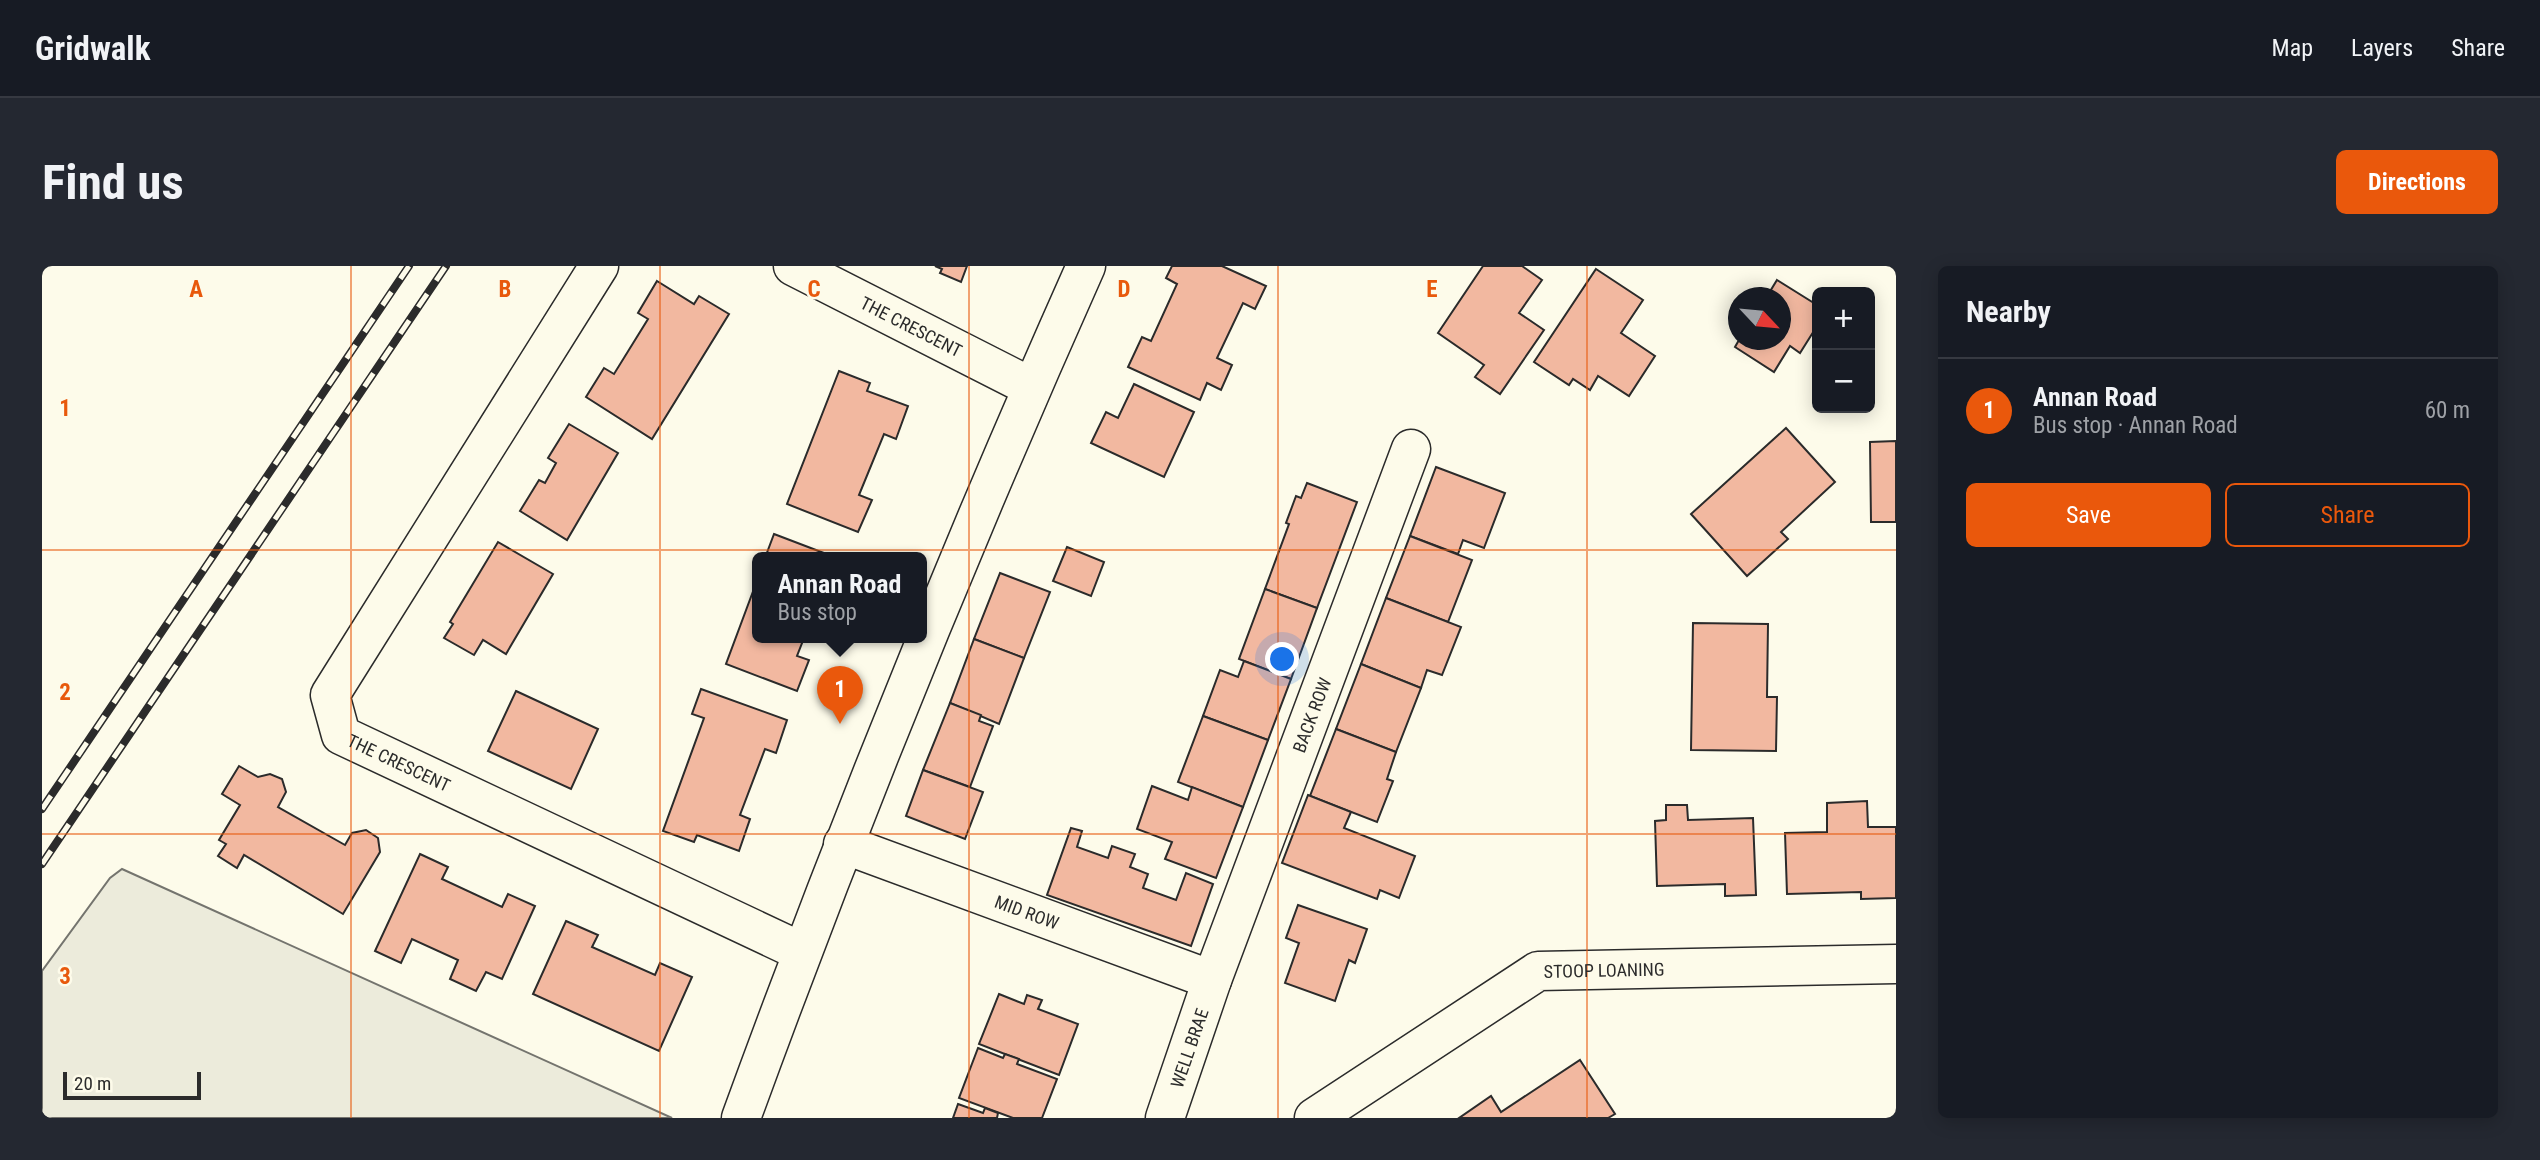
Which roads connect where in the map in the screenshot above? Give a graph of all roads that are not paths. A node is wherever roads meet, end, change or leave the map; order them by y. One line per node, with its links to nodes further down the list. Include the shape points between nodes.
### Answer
1 (599, 266): 9 (street, THE CRESCENT, via 330,695 341,735)
2 (793, 266): 4 (street, THE CRESCENT)
3 (1086, 266): 4 (street)
4 (1031, 387): 6 (street)
5 (1411, 449): 11 (street, BACK ROW)
6 (927, 640)
7 (926, 643): 8 (street)
8 (843, 844): 9 (street); 11 (street, MID ROW)
9 (802, 952): 12 (street)
10 (1896, 964): 14 (street, STOOP LOANING, via 1538,971)
11 (1212, 980): 13 (street, WELL BRAE)
12 (741, 1118)
13 (1165, 1118)
14 (1314, 1118)

